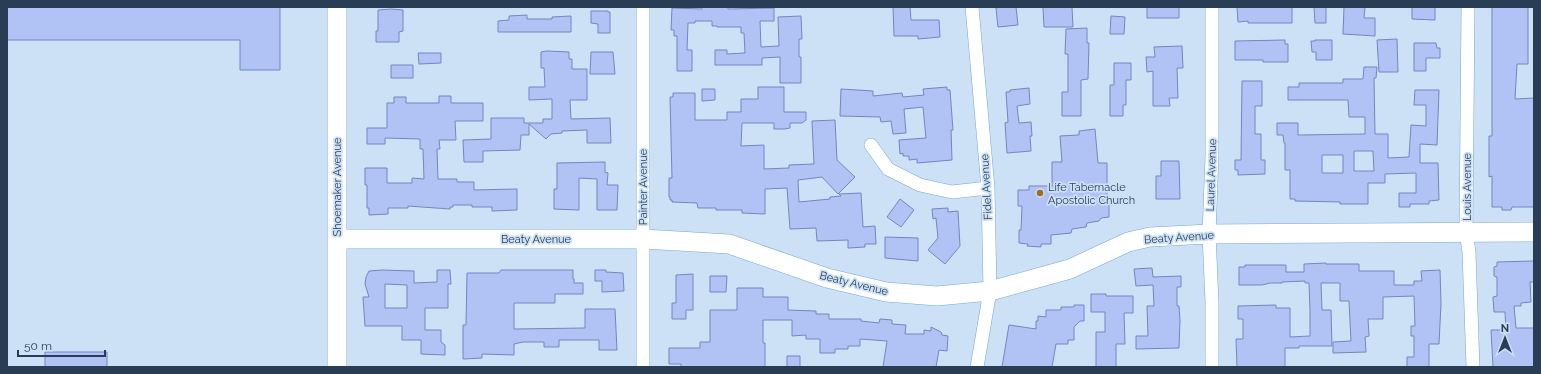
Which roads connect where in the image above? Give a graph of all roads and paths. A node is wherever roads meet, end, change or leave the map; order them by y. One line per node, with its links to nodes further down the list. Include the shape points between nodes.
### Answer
1 (338, 7): 11 (street, Shoemaker Avenue)
2 (643, 7): 12 (street, Painter Avenue)
3 (972, 7): 7 (street, Fidel Avenue)
4 (1212, 7): 10 (street, Laurel Avenue)
5 (1468, 7): 8 (street, Louis Avenue)
6 (871, 146): 7 (street, via 888,169 920,185 952,192)
7 (988, 188): 13 (street, Fidel Avenue)
8 (1466, 232): 9 (street, Beaty Avenue); 10 (street, Beaty Avenue); 18 (street, Louis Avenue)
9 (1534, 232)
10 (1209, 234): 13 (street, Beaty Avenue, via 1150,237 1128,242 1070,269); 17 (street, Laurel Avenue)
11 (337, 239): 12 (street, Beaty Avenue); 14 (street, Shoemaker Avenue)
12 (643, 239): 13 (street, Beaty Avenue, via 729,244 827,278 886,292 937,296); 15 (street, Painter Avenue)
13 (990, 291): 16 (street, Fidel Avenue)
14 (337, 367)
15 (643, 367)
16 (977, 367)
17 (1212, 367)
18 (1473, 367)

